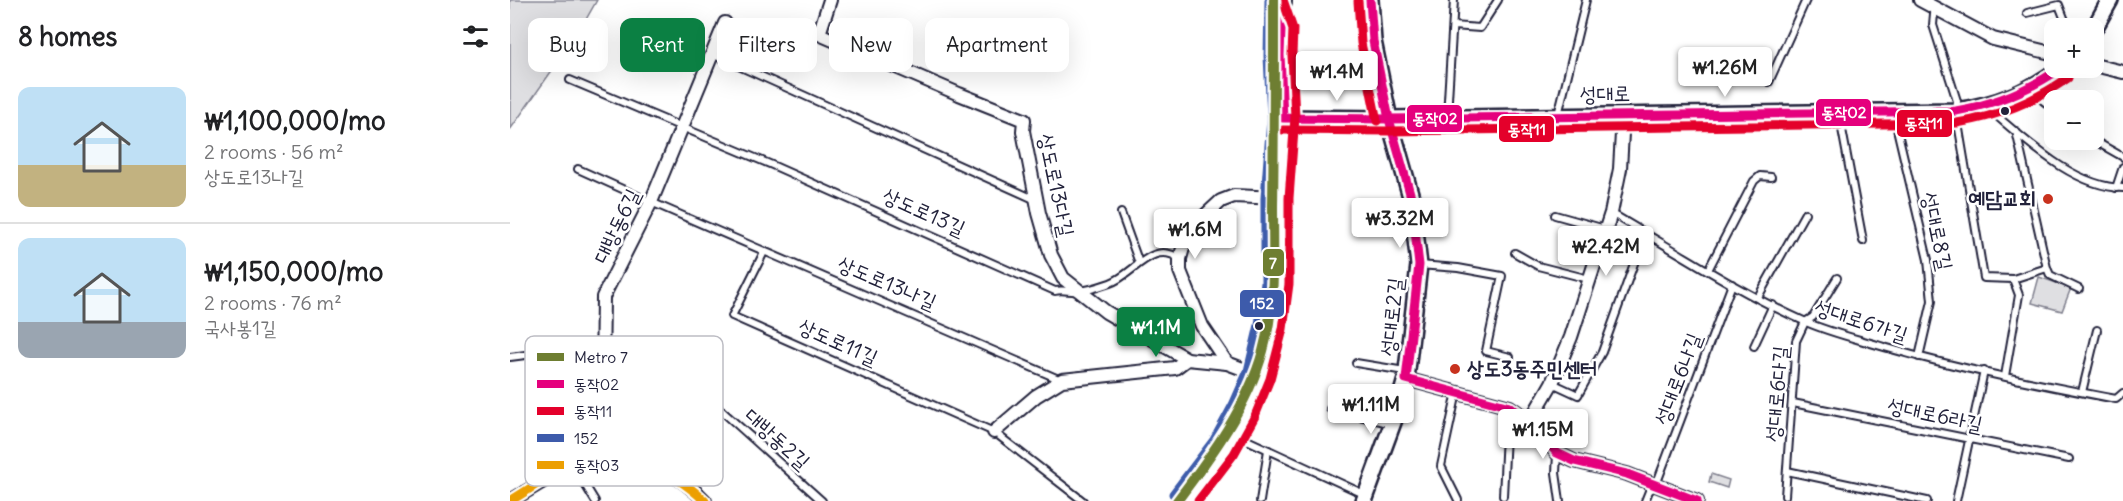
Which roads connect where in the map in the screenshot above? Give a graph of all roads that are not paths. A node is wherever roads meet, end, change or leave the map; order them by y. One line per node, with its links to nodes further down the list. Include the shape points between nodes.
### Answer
1 (831, 0): 45 (street, 상도로13다길, via 819,34 1024,120)
2 (1270, 0): 16 (street)
3 (1281, 0): 16 (main road)
4 (1370, 0): 35 (street, 성대로2길, via 1373,41)
5 (1454, 0): 15 (lane)
6 (1498, 0): 15 (lane, via 1480,28)
7 (1586, 0): 32 (lane)
8 (1806, 0): 24 (lane)
9 (1920, 0): 11 (street)
10 (2110, 0): 14 (street)
11 (1937, 10): 18 (street, via 1993,39); 28 (lane, via 1933,25 1957,101)
12 (2027, 12): 13 (lane, via 2059,5)
13 (2064, 18)
14 (2100, 18)
15 (1453, 26): 34 (lane)
16 (1281, 30): 33 (main road)
17 (717, 42): 19 (street, 대방동6길)
18 (2044, 51)
19 (712, 54): 36 (street, 대방동6길); 45 (lane)
20 (2104, 67): 21 (street)
21 (2123, 72)
22 (2048, 78): 25 (street, 성대로)
23 (570, 80): 36 (lane, 상도로13길)
24 (1768, 82)
25 (2032, 86): 26 (lane); 27 (street, 성대로)
26 (2044, 101)
27 (1985, 107): 28 (street, 성대로); 37 (lane)
28 (1956, 111): 29 (street, 성대로); 63 (lane, via 1984,278)
29 (1893, 112): 30 (street, 성대로); 76 (lane, 성대로8길, via 1928,260 1932,301)
30 (1842, 113): 31 (street, 성대로); 53 (lane)
31 (1623, 115): 32 (street, 성대로); 48 (street, via 1620,169)
32 (1558, 116): 34 (street, 성대로)
33 (1283, 118): 35 (street, 성대로); 44 (main road)
34 (1447, 118): 35 (street, 성대로)
35 (1389, 119): 58 (street, 성대로2길, via 1411,197)
36 (681, 128): 46 (street, 대방동6길); 66 (lane, 상도로13길, via 1055,291)
37 (2016, 131): 43 (lane, via 2065,170 2106,188); 59 (lane)
38 (2104, 146): 39 (lane)
39 (2123, 157)
40 (2123, 167): 43 (lane)
41 (578, 169): 46 (lane, 상도로13나길)
42 (1770, 177): 60 (lane, via 1760,176 1754,182)
43 (2120, 188)
44 (1277, 198): 56 (street, via 1234,196 1221,201 1186,237); 81 (main road, via 1277,284)
45 (1036, 200): 66 (street, 상도로13다길, via 1051,255 1063,278)
46 (651, 202): 54 (lane, 상도로13나길); 71 (street, 대방동6길, via 603,297)
47 (1121, 213): 57 (lane)
48 (1611, 213): 51 (street); 52 (lane, 성대로6가길)
49 (1804, 213): 67 (lane)
50 (1555, 215): 51 (lane)
51 (1605, 230): 62 (street)
52 (1646, 233): 60 (lane, 성대로6가길); 85 (lane, via 1602,352 1578,395)
53 (1863, 241)
54 (764, 252): 84 (lane, 상도로13나길); 95 (lane, 상도로11길, via 732,316)
55 (1515, 253): 62 (lane, via 1538,266)
56 (1180, 259): 57 (lane, via 1156,253); 78 (street, via 1180,271 1202,326)
57 (1139, 263): 66 (lane, via 1112,282)
58 (1419, 265): 75 (lane, via 1502,276 1486,351); 82 (street, 성대로2길)
59 (2047, 268): 63 (lane); 65 (lane, via 2050,275)
60 (1708, 270): 64 (lane, 성대로6가길)
61 (1837, 278): 69 (lane, via 1813,317)
62 (1589, 279): 85 (street)
63 (2013, 279): 83 (lane, via 2019,295)
64 (1732, 284): 67 (lane, 성대로6가길); 102 (lane, 성대로6나길)
65 (2079, 289)
66 (1078, 291): 77 (street)
67 (1758, 297): 68 (lane, 성대로6가길)
68 (1773, 305): 69 (lane, 성대로6가길); 72 (lane)
69 (1805, 322): 76 (lane, 성대로6가길); 89 (lane, 성대로6다길, via 1797,341)
70 (2097, 330): 87 (lane)
71 (603, 336)
72 (1754, 346)
73 (525, 355): 74 (lane, 대방동2길)
74 (510, 357)
75 (1510, 357)
76 (1919, 357): 80 (lane, 성대로6가길)
77 (1187, 359): 78 (street); 84 (street, 상도로13나길, via 1175,368)
78 (1227, 363): 81 (street)
79 (1356, 363): 82 (lane)
80 (1984, 371): 83 (lane, 성대로6가길); 97 (lane)
81 (1259, 375): 96 (main road)
82 (1407, 375): 86 (street); 94 (street, 성대로2길)
83 (2005, 376): 87 (lane, 성대로6가길)
84 (1062, 380): 95 (street, via 1036,396)
85 (1552, 383): 93 (street)
86 (1457, 392): 90 (street); 109 (lane, via 1441,466)
87 (2082, 392): 88 (lane, 성대로6가길, via 2116,399)
88 (2123, 393)
89 (1793, 403): 97 (lane, 성대로6라길); 101 (lane, 성대로6다길)
90 (1510, 407): 93 (street); 106 (lane)
91 (1330, 409): 94 (lane)
92 (723, 412): 113 (lane, 대방동2길)
93 (1530, 422): 99 (street)
94 (1392, 424): 108 (street, 성대로2길)
95 (994, 432): 114 (lane, 상도로11길)
96 (1232, 433): 98 (lane); 115 (main road)
97 (1970, 439): 100 (lane, 성대로6라길); 121 (lane)
98 (1268, 450): 108 (lane); 116 (lane)
99 (1557, 453): 102 (street); 117 (lane)
100 (2069, 459)
101 (1787, 471): 107 (lane, 성대로6다길); 120 (lane, 성대로6다길)
102 (1656, 485): 118 (lane, 성대로6나길); 119 (street)
103 (536, 486): 110 (street)
104 (586, 486): 111 (lane)
105 (687, 486): 112 (street)
106 (1503, 496)
107 (1785, 496)
108 (1366, 498)
109 (1458, 500)
110 (510, 501)
111 (595, 501)
112 (705, 501)
113 (822, 501)
114 (1083, 501)
115 (1183, 501)
116 (1260, 501)
117 (1560, 501)
118 (1645, 501)
119 (1697, 501)
120 (1928, 501)
121 (1956, 501)

